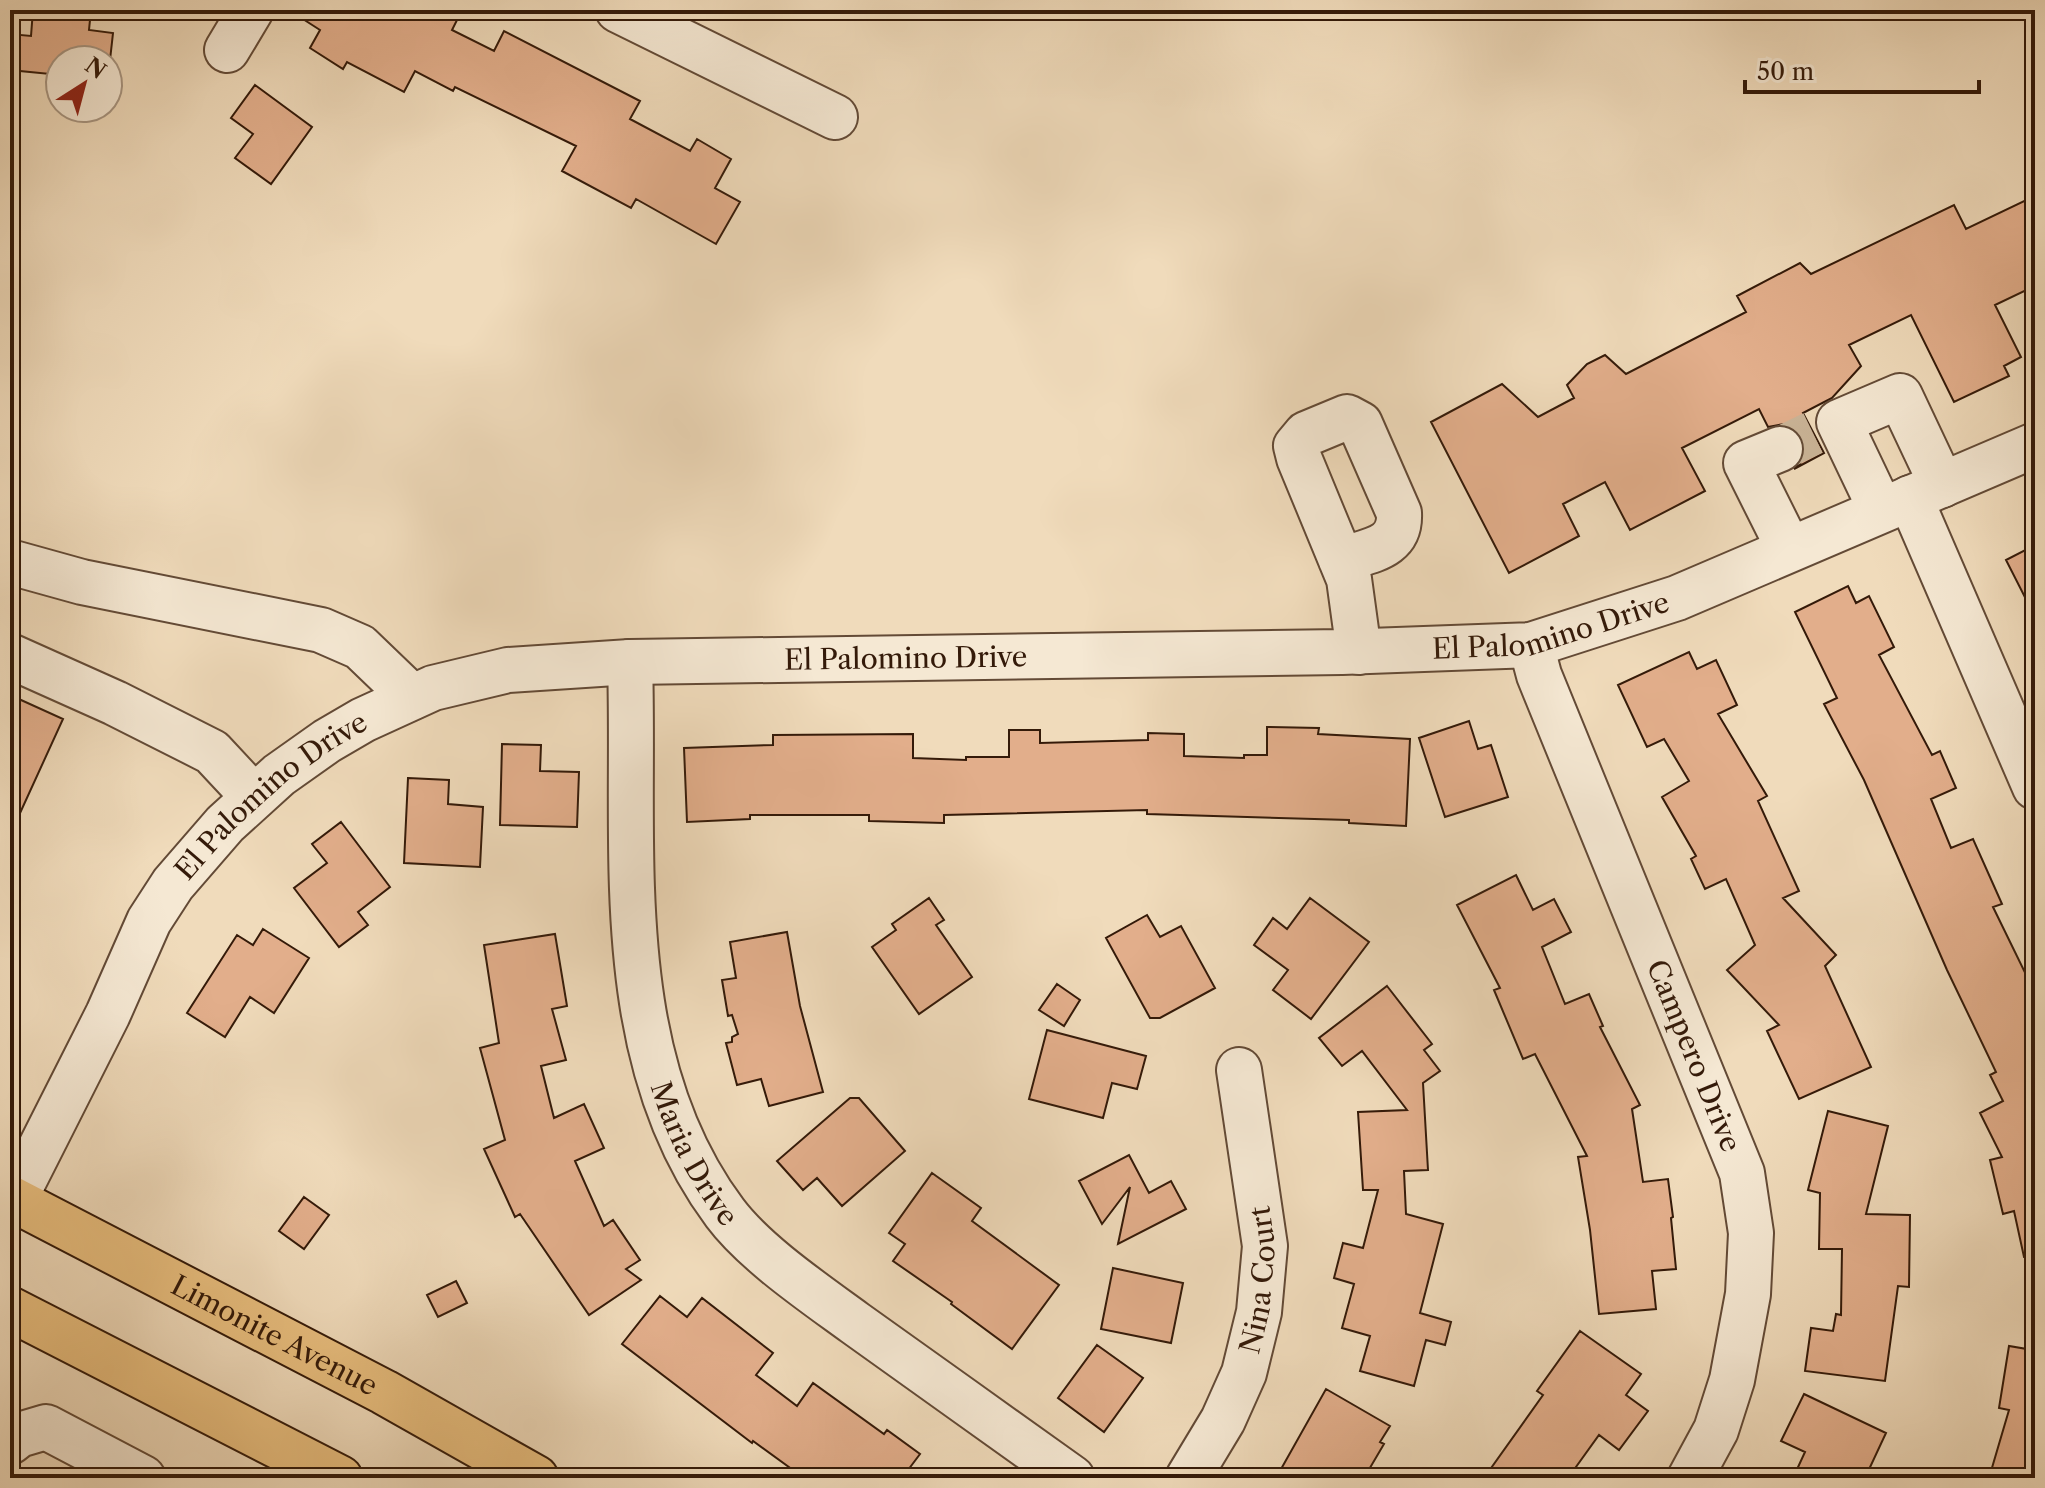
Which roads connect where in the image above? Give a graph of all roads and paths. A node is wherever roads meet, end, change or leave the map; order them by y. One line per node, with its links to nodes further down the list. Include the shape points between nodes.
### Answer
1 (251, 10): 3 (street)
2 (618, 10): 4 (street)
3 (227, 50)
4 (835, 117)
5 (1811, 434): 7 (street); 7 (street, via 1900,396); 8 (street, via 1746,463)
6 (2035, 445): 7 (street, El Palomino Drive)
7 (1911, 498): 8 (street, El Palomino Drive); 16 (street)
8 (1789, 549): 11 (street, El Palomino Drive, via 1677,598)
9 (1341, 560): 12 (street, via 1349,579)
10 (10, 562): 15 (street, via 82,582 321,630 360,647)
11 (1531, 645): 12 (street, El Palomino Drive); 27 (street, Campero Drive, via 1742,1173 1751,1233 1748,1294 1732,1380 1716,1430)
12 (1359, 652): 14 (street, El Palomino Drive)
13 (10, 656): 17 (street, via 212,752)
14 (630, 662): 15 (street, El Palomino Drive, via 508,670); 25 (street, Maria Drive, via 632,906 640,999 653,1059 690,1156 726,1215 769,1257)
15 (412, 697): 17 (street, El Palomino Drive, via 327,741)
16 (2035, 787)
17 (254, 797): 19 (street, El Palomino Drive, via 173,884 149,921 108,1014)
18 (1239, 1070): 26 (street, Nina Court, via 1265,1246 1259,1312 1244,1373)
19 (11, 1202): 24 (main road, Limonite Avenue, via 371,1385)
20 (10, 1309): 23 (main road)
21 (10, 1442): 22 (street, via 46,1427)
22 (143, 1478)
23 (340, 1478)
24 (536, 1478)
25 (1072, 1478)
26 (1188, 1478)
27 (1690, 1478)

